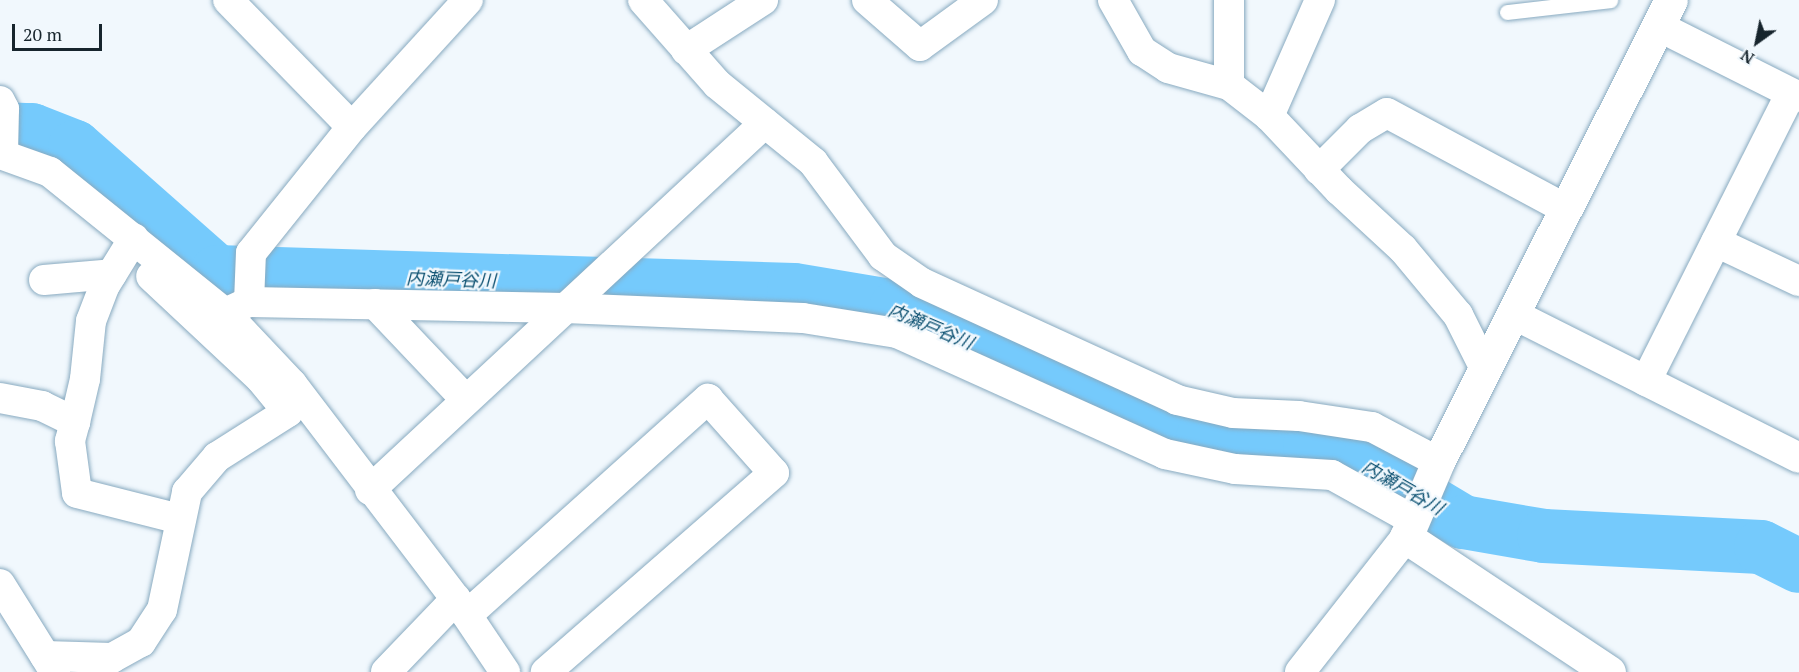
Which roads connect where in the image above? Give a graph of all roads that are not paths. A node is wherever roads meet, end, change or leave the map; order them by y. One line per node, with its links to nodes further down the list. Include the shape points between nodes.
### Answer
1 (228, 0): 19 (street)
2 (468, 0): 19 (street)
3 (643, 0): 13 (street)
4 (763, 0): 13 (street)
5 (867, 0): 6 (street, via 920,46)
6 (983, 0)
7 (1113, 0): 14 (street, via 1142,51 1168,68)
8 (1229, 0): 14 (street)
9 (1320, 0): 17 (street)
10 (1610, 0): 11 (lane)
11 (1507, 12)
12 (1664, 13): 15 (street); 22 (street)
13 (686, 50): 18 (street, via 717,84)
14 (1229, 85): 17 (street)
15 (1795, 95): 23 (street)
16 (1, 107): 20 (street)
17 (1269, 116): 21 (street)
18 (765, 123): 29 (street); 39 (street, via 813,162 883,256 922,283 1178,400 1233,413 1299,416 1372,427)
19 (352, 127): 28 (street, via 251,253)
20 (2, 154): 24 (street, via 50,172)
21 (1319, 170): 22 (street, via 1360,129 1387,113); 31 (street, via 1403,249 1458,315)
22 (1566, 209): 30 (street)
23 (1716, 242): 26 (street); 32 (street)
24 (124, 254): 25 (street); 28 (street); 35 (street, via 260,378); 36 (street, via 91,321 85,379)
25 (44, 280)
26 (1799, 281)
27 (375, 304): 28 (street); 29 (street); 34 (street)
28 (237, 307): 38 (street)
29 (565, 308): 34 (street); 42 (street, via 803,318 897,333 1165,454 1235,469 1332,475)
30 (1513, 314): 31 (street); 32 (street)
31 (1485, 369): 39 (street)
32 (1646, 381): 37 (street)
33 (0, 398): 36 (street, via 42,406)
34 (466, 400): 40 (street)
35 (288, 412): 38 (street, via 310,441 340,465); 41 (street, via 217,457 187,492)
36 (75, 422): 41 (street, via 70,441 77,493)
37 (1795, 447)
38 (352, 465): 40 (street)
39 (1434, 471): 42 (street)
40 (370, 490): 44 (street)
41 (180, 519): 45 (street, via 162,609 141,642 112,658)
42 (1409, 529): 49 (street); 50 (street)
43 (0, 584): 45 (street)
44 (462, 607): 46 (street); 47 (street); 48 (street, via 708,399 774,473)
45 (50, 664)
46 (386, 672)
47 (504, 672)
48 (546, 672)
49 (1300, 672)
50 (1609, 672)

